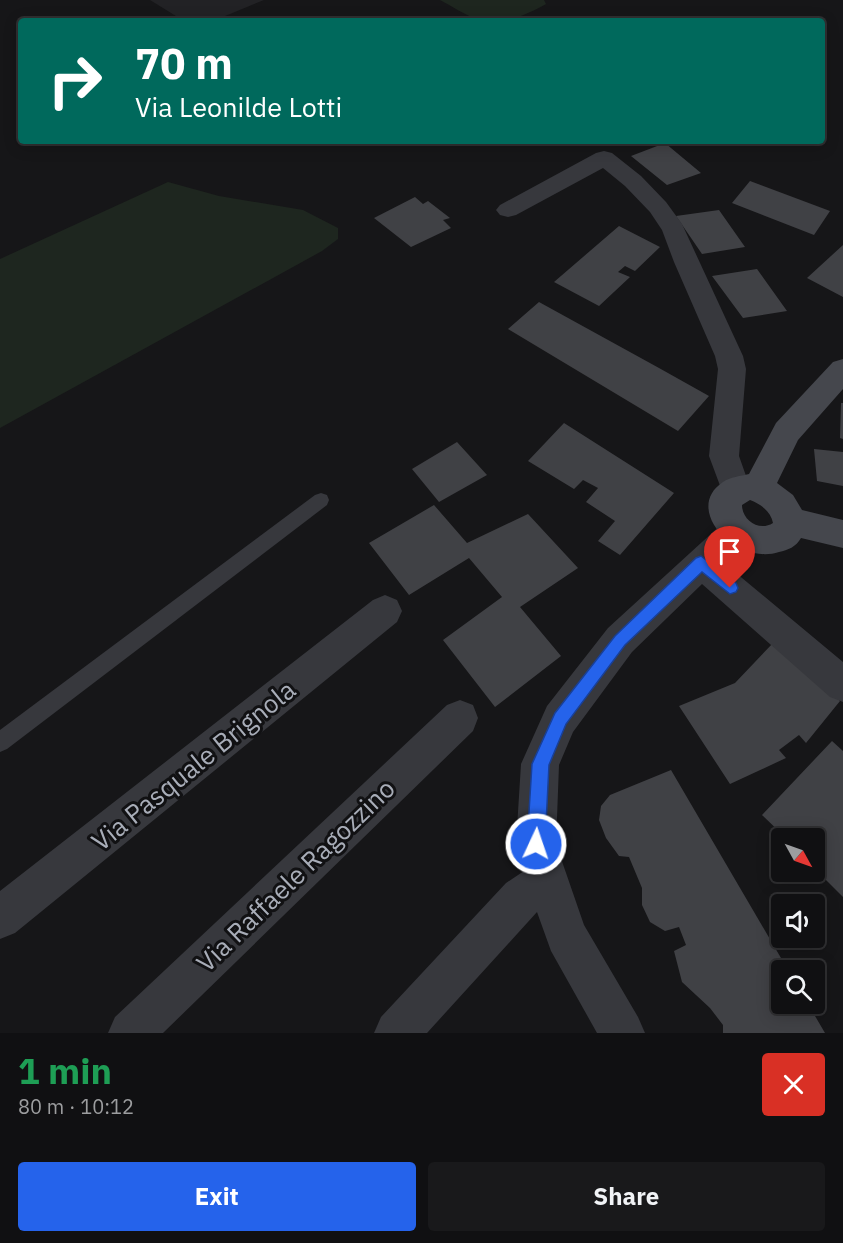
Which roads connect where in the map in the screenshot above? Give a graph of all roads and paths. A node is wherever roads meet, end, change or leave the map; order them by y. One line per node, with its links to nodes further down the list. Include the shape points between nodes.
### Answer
1 (508, 210): 3 (street, via 604,158 658,207 674,229 729,356 732,369 724,456)
2 (843, 370): 3 (street, via 787,432)
3 (747, 489): 5 (street, via 768,492 784,504); 6 (street, via 726,499 724,506)
4 (321, 500): 12 (lane)
5 (790, 521): 6 (street, via 788,529 776,539 756,540); 7 (street)
6 (736, 531): 8 (street)
7 (843, 534)
8 (701, 562): 10 (street); 13 (street, via 620,640 560,719 540,764 536,844)
9 (385, 611): 14 (street, Via Pasquale Brignola)
10 (843, 685)
11 (460, 718): 15 (street, Via Raffaele Ragozzino)
12 (0, 742)
13 (548, 880): 16 (street, via 521,898); 17 (street, via 566,936)
14 (0, 918)
15 (131, 1033)
16 (397, 1033)
17 (622, 1033)

